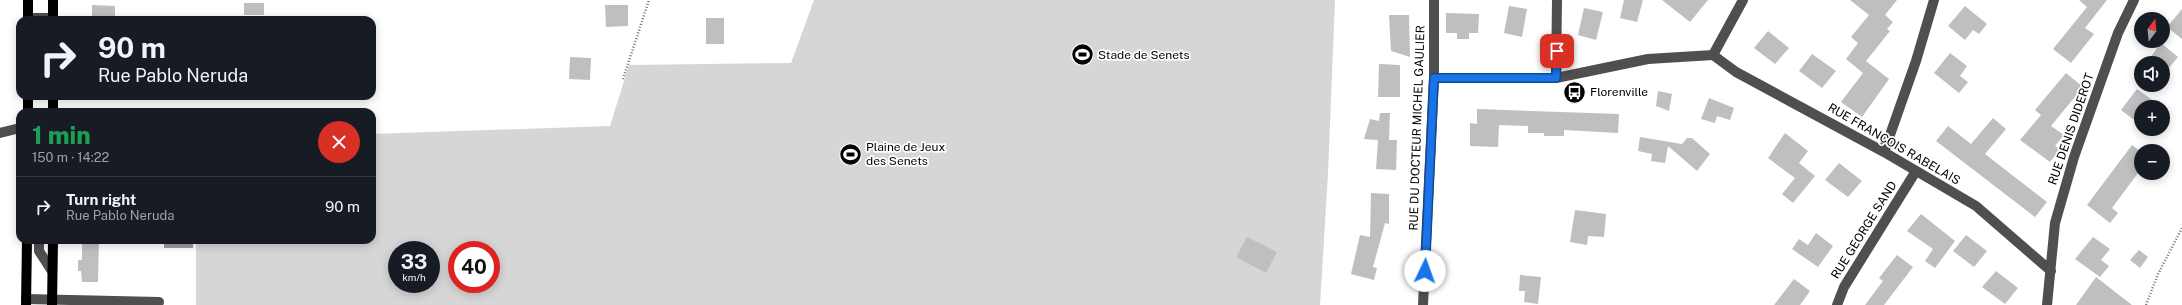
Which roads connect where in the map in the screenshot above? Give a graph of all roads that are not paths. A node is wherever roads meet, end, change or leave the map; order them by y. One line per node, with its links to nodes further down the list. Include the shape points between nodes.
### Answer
1 (28, 0): 8 (main road)
2 (53, 0): 9 (main road)
3 (1434, 0): 11 (street, RUE DU DOCTEUR MICHEL GAULIER)
4 (1557, 0): 12 (street)
5 (1743, 0): 10 (street)
6 (1934, 0): 15 (street, via 1916,62)
7 (2134, 0): 23 (street, RUE DENIS DIDEROT, via 2118,33 2074,157 2055,223)
8 (28, 16)
9 (53, 16)
10 (1713, 55): 12 (street, via 1648,59); 15 (street, RUE FRANÇOIS RABELAIS, via 1736,72)
11 (1434, 78): 12 (street); 27 (street, RUE DU DOCTEUR MICHEL GAULIER)
12 (1556, 78)
13 (16, 129): 14 (street)
14 (0, 133)
15 (1884, 152): 16 (street, RUE FRANÇOIS RABELAIS)
16 (1916, 171): 23 (street, RUE FRANÇOIS RABELAIS, via 1976,206); 28 (street, RUE GEORGE SAND, via 1844,287)
17 (26, 244): 24 (main road)
18 (28, 244): 21 (street)
19 (39, 244): 21 (street)
20 (52, 244): 22 (main road)
21 (39, 251): 22 (street)
22 (52, 270): 25 (main road)
23 (2051, 271): 29 (street, RUE DENIS DIDEROT)
24 (26, 302): 25 (street)
25 (52, 302): 26 (street, via 158,302)
26 (158, 305)
27 (1423, 305)
28 (1837, 305)
29 (2047, 305)

